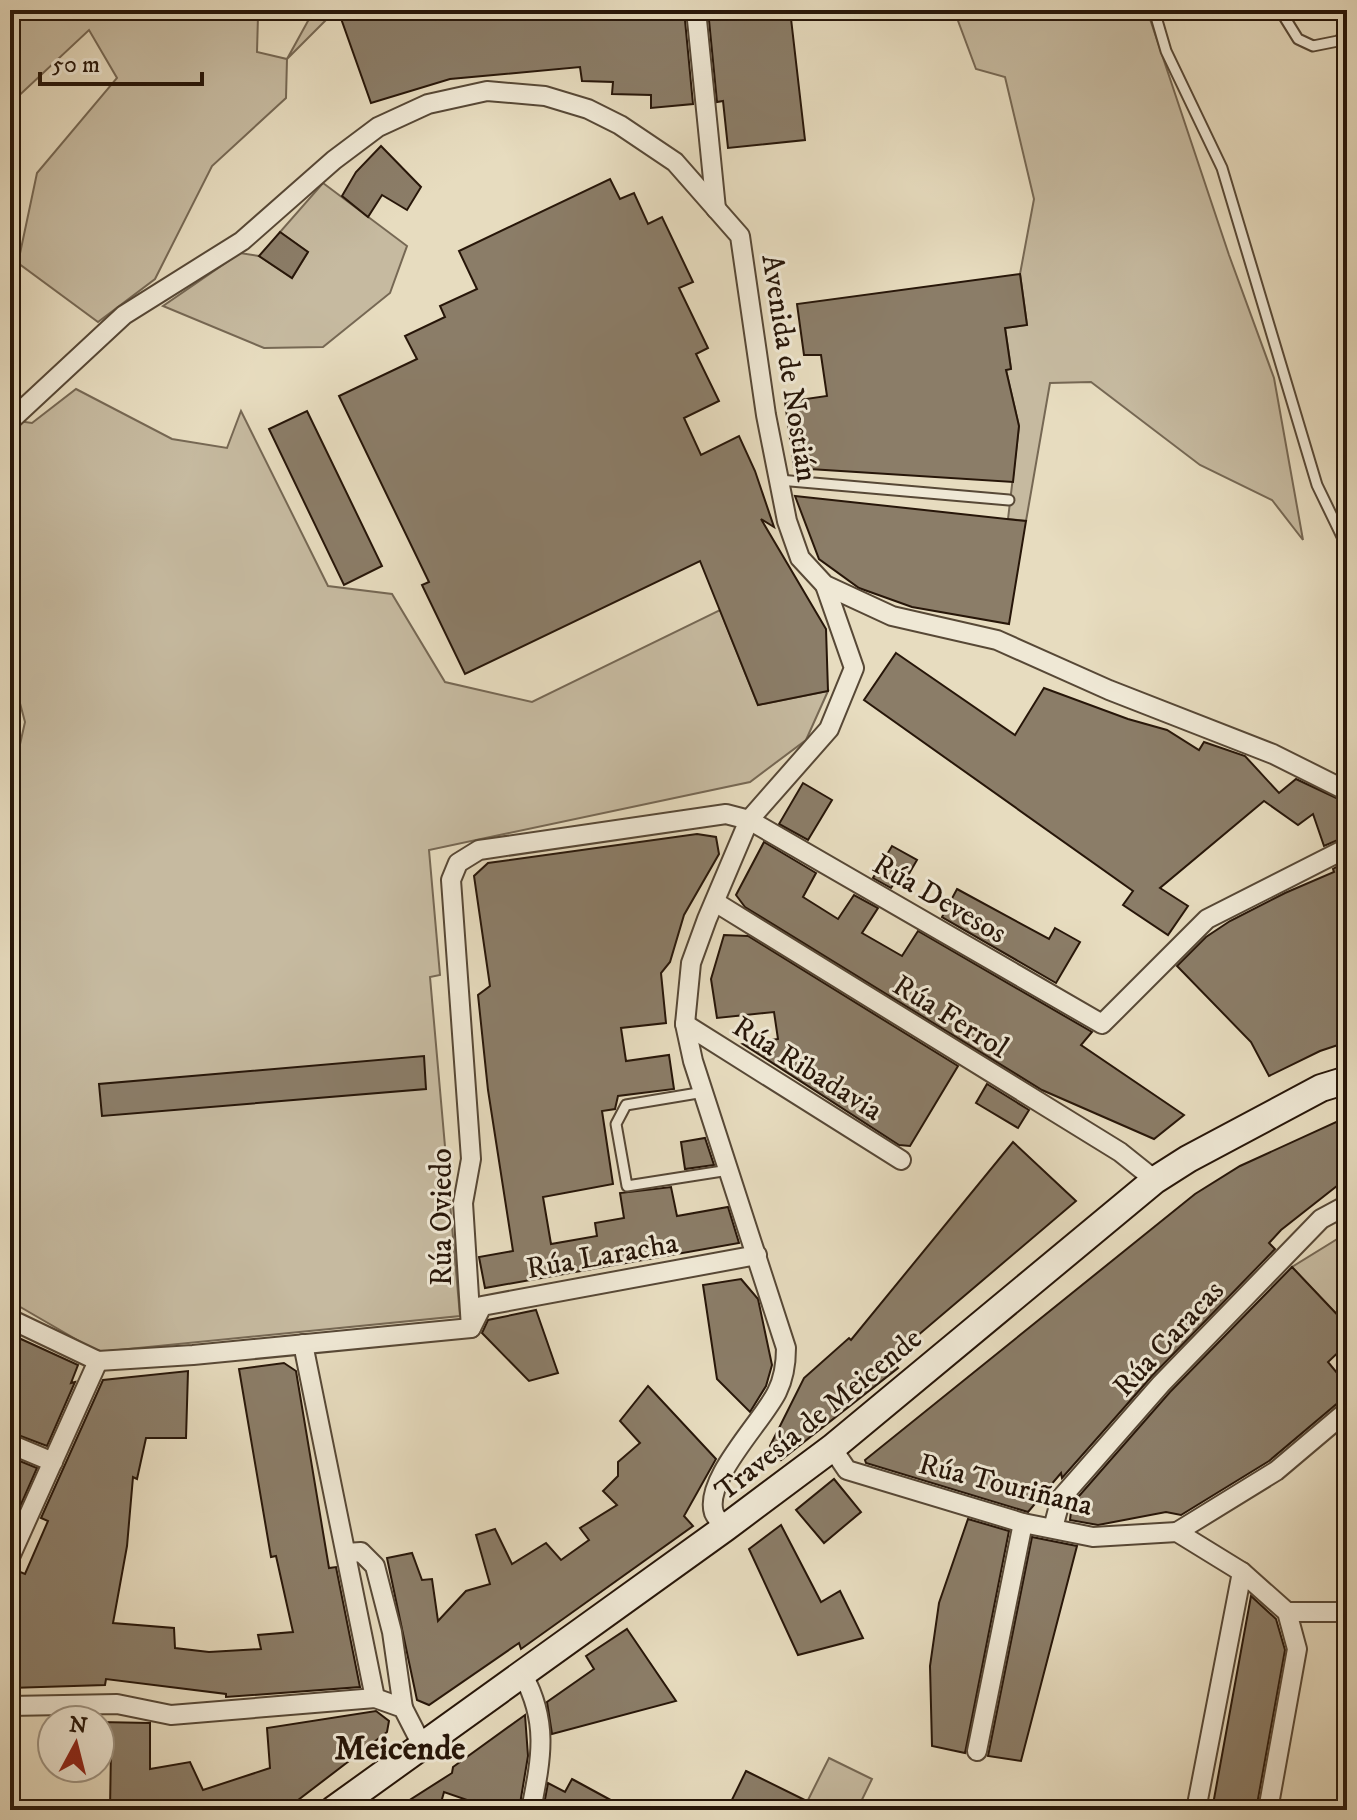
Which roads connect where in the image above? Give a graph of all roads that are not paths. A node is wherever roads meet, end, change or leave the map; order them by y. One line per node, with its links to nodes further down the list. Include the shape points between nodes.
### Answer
1 (696, 10): 5 (street)
2 (1154, 10): 9 (lane, via 1166,51 1222,168 1317,485)
3 (1280, 10): 4 (lane, via 1298,39 1313,46)
4 (1347, 35)
5 (716, 209): 6 (street, Avenida de Nostián, via 675,162 588,109 545,96 487,91 428,104 378,127 242,241 124,315); 7 (street, Avenida de Nostián, via 740,236)
6 (10, 421)
7 (779, 480): 8 (lane); 10 (street, Avenida de Nostián, via 800,558)
8 (1009, 500)
9 (1347, 547)
10 (825, 585): 11 (street, Avenida de Nostián, via 892,616 997,640 1273,754); 12 (street, via 854,668 829,729)
11 (1347, 791)
12 (749, 820): 13 (street, Rúa Devesos, via 1102,1024 1207,919); 14 (street); 24 (street, Rúa Oviedo, via 726,814 479,850 458,863 451,880 471,1159 463,1203)
13 (1347, 848)
14 (715, 902): 15 (street, via 691,963); 20 (street, Rúa Ferrol, via 1120,1152)
15 (685, 1024): 17 (street); 18 (street, Rúa Ribadavia)
16 (1347, 1080): 20 (main road, Travesía de Meicende, via 1321,1088)
17 (704, 1092): 19 (street); 19 (lane, via 626,1105 616,1124 627,1186)
18 (901, 1160)
19 (729, 1170): 22 (street)
20 (1155, 1180): 29 (main road, Travesía de Meicende)
21 (1347, 1205): 34 (street, Rúa Caracas, via 1321,1219 1161,1384 1061,1498)
22 (757, 1255): 24 (street, Rúa Laracha, via 482,1306); 33 (street, via 786,1348 785,1369 777,1392 714,1494 714,1512)
23 (10, 1319): 26 (street)
24 (471, 1328): 25 (street, Rúa Oviedo)
25 (303, 1344): 26 (street, Rúa Oviedo); 36 (street)
26 (98, 1361): 30 (street)
27 (1347, 1411): 35 (street, via 1276,1471)
28 (10, 1444): 30 (street)
29 (832, 1448): 32 (street, Rúa Touriñana, via 847,1470); 33 (main road, Travesía de Meicende)
30 (53, 1462): 31 (street)
31 (18, 1516): 37 (street)
32 (1023, 1523): 34 (street, Rúa Touriñana); 46 (street)
33 (725, 1528): 41 (main road, Travesía de Meicende)
34 (1053, 1528): 35 (street, Rúa Touriñana, via 1093,1537)
35 (1177, 1532): 38 (street)
36 (346, 1553): 42 (street); 44 (street, via 361,1552 375,1566)
37 (10, 1557)
38 (1242, 1572): 39 (street); 49 (street)
39 (1287, 1612): 40 (street); 50 (street, via 1297,1649)
40 (1347, 1612)
41 (523, 1675): 45 (main road, Travesía de Meicende); 48 (street, via 540,1726)
42 (375, 1698): 43 (street, via 171,1715 117,1704); 44 (street)
43 (10, 1706)
44 (403, 1708): 45 (street)
45 (423, 1747): 47 (main road, Travesía de Meicende)
46 (977, 1751)
47 (333, 1810)
48 (531, 1810)
49 (1196, 1810)
50 (1268, 1810)

